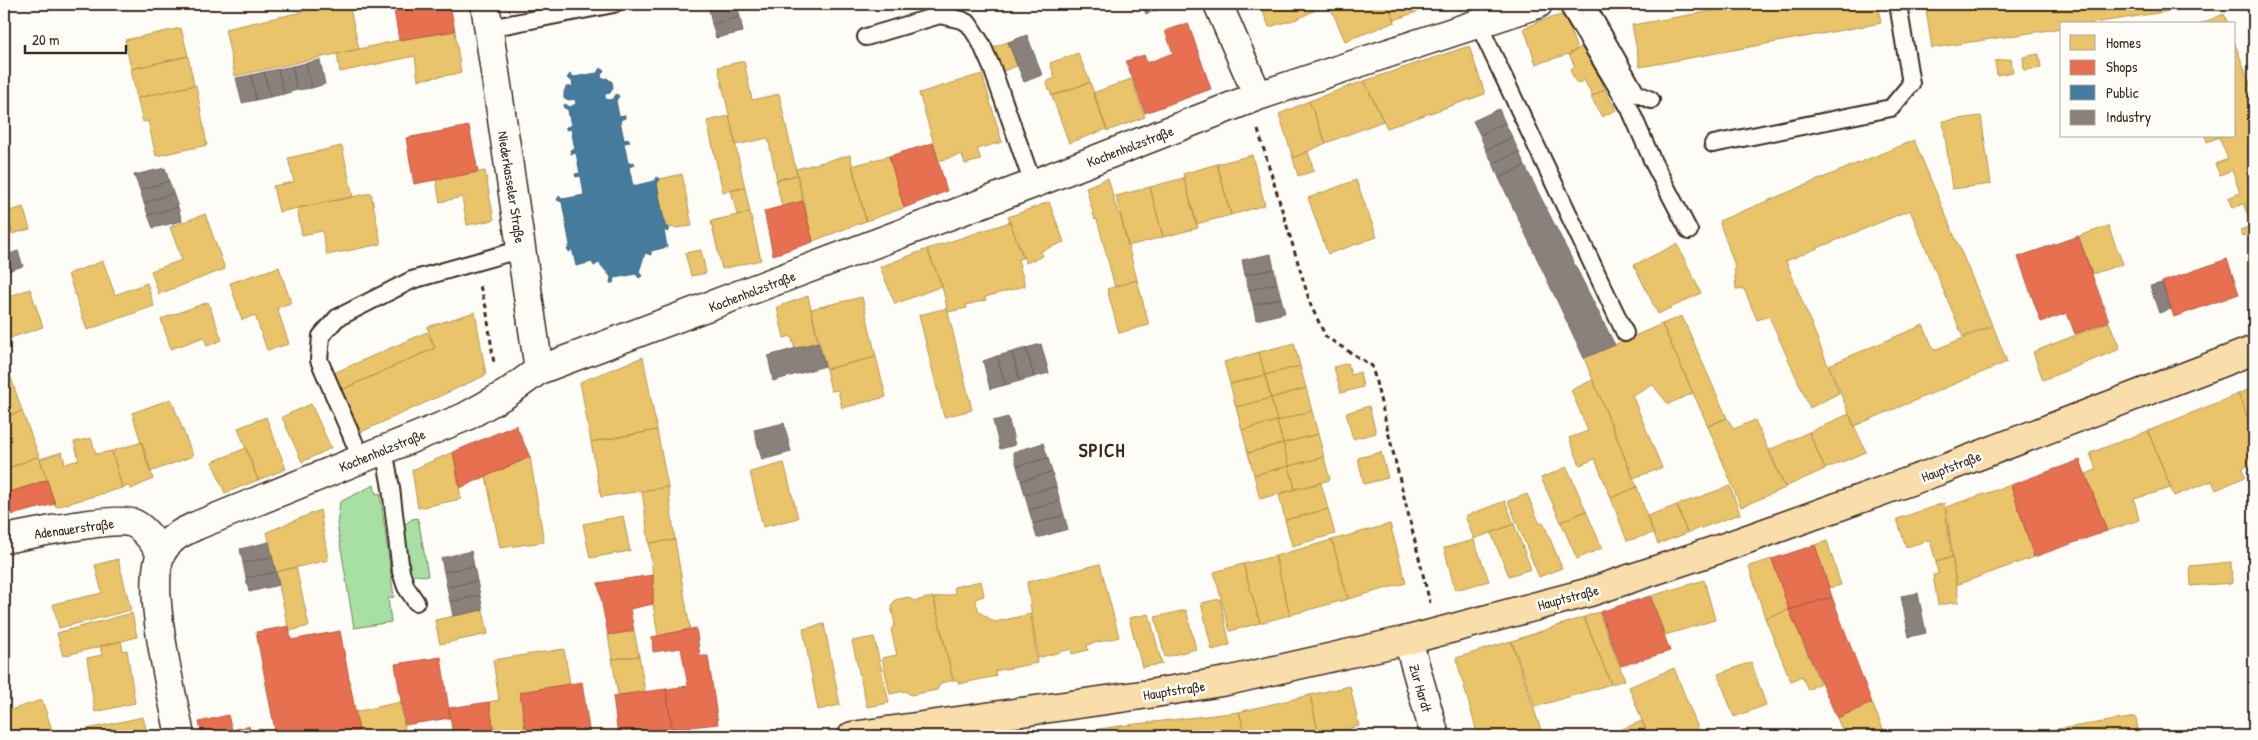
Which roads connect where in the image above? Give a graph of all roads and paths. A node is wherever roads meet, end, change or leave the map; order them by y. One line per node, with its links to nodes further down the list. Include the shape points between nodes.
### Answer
1 (614, 4): 7 (lane)
2 (1218, 4): 11 (street)
3 (1538, 4): 9 (street, Kochenholzstraße)
4 (1567, 4): 15 (lane, via 1630,109)
5 (1586, 4): 12 (lane, via 1636,93)
6 (1898, 4): 13 (lane, via 1911,84 1891,108)
7 (576, 8): 8 (lane)
8 (487, 16): 16 (street, Niederkasseler Straße)
9 (1478, 23): 11 (street, Kochenholzstraße); 18 (lane)
10 (866, 37): 14 (lane, via 940,15 969,24 992,68)
11 (1258, 96): 14 (street, Kochenholzstraße); 26 (path, via 1254,118 1312,306 1326,337 1372,366)
12 (1651, 100)
13 (1713, 144)
14 (1033, 184): 20 (street, Kochenholzstraße)
15 (1689, 231)
16 (522, 249): 20 (street, Niederkasseler Straße); 22 (lane, via 412,280 337,318 321,336 318,360)
17 (484, 302): 21 (path, via 496,380)
18 (1625, 334)
19 (2254, 350): 26 (main road, Hauptstraße, via 1948,468 1725,547 1590,592)
20 (540, 370): 21 (street, Kochenholzstraße)
21 (506, 394): 22 (street, Kochenholzstraße, via 466,417)
22 (372, 453): 24 (street, Kochenholzstraße, via 198,525 174,537); 25 (lane, via 391,488 401,572 406,588)
23 (4, 539): 24 (street, Adenauerstraße, via 115,521 134,523)
24 (161, 553): 28 (street, via 156,573 156,606)
25 (416, 602)
26 (1436, 632): 27 (main road, Hauptstraße)
27 (1408, 640): 29 (main road, Hauptstraße, via 1149,694); 30 (street, Zur Hardt)
28 (180, 736)
29 (852, 736)
30 (1435, 736)

